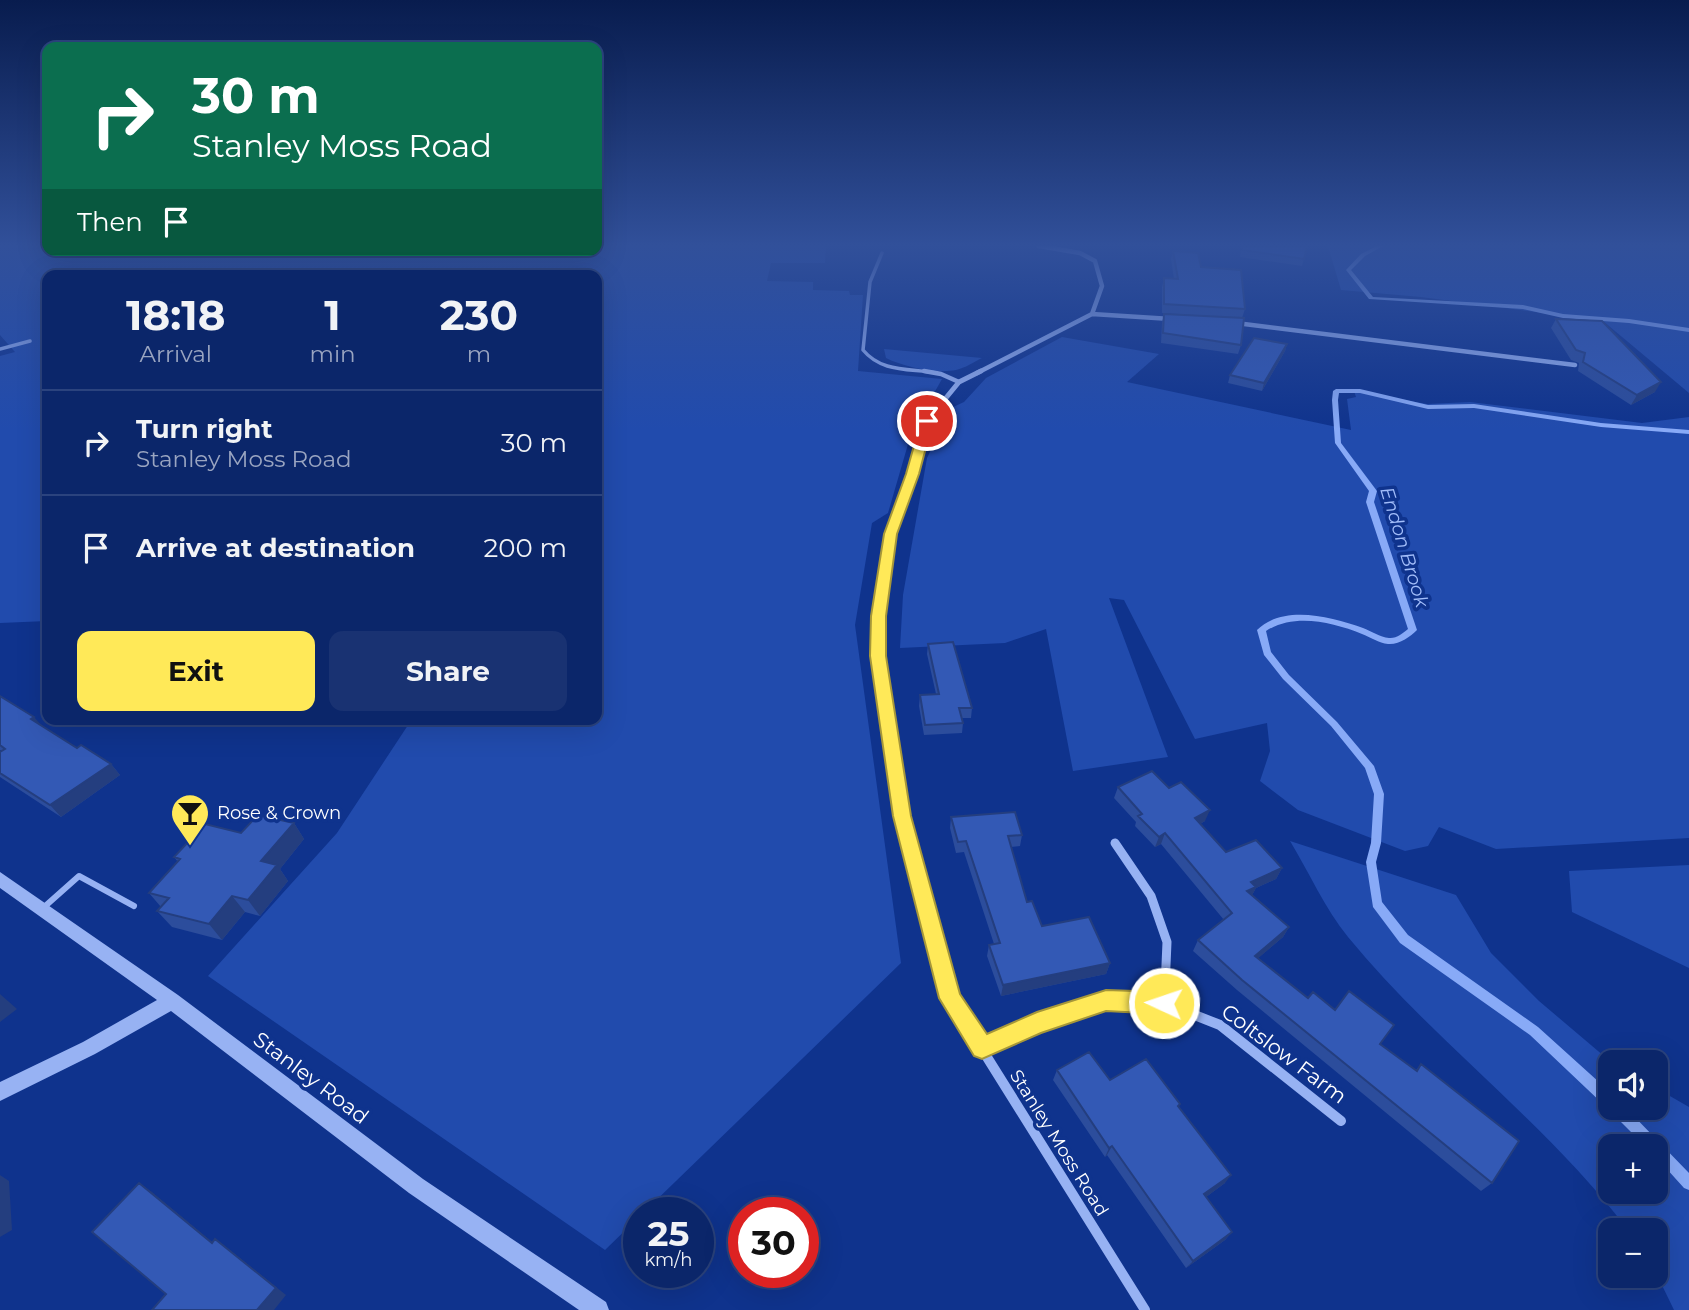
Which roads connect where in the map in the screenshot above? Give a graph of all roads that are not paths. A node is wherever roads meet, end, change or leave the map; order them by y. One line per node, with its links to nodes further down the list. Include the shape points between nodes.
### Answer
1 (867, 307): 9 (lane, via 863,351 870,361 889,368 940,373)
2 (1094, 307): 3 (street)
3 (1092, 314): 4 (street); 9 (street, Stanley Moss Road)
4 (1174, 319)
5 (1229, 322): 8 (street)
6 (30, 341): 7 (lane)
7 (0, 349)
8 (1575, 365)
9 (959, 382): 16 (street, Stanley Moss Road, via 927,421 890,534 878,656 902,816 943,972 950,998)
10 (1115, 843): 15 (street, via 1151,896 1167,942)
11 (0, 879): 13 (street, Stanley Road)
12 (134, 906): 13 (lane, via 79,876)
13 (41, 910): 14 (street, Stanley Road)
14 (172, 1001): 17 (street); 19 (street, Stanley Road, via 416,1185)
15 (1164, 1003): 16 (street, Coltslow Farm, via 1106,1000); 18 (street, Coltslow Farm, via 1220,1025)
16 (982, 1048): 20 (street, Stanley Moss Road)
17 (0, 1092)
18 (1341, 1121)
19 (598, 1310)
20 (1144, 1310)

